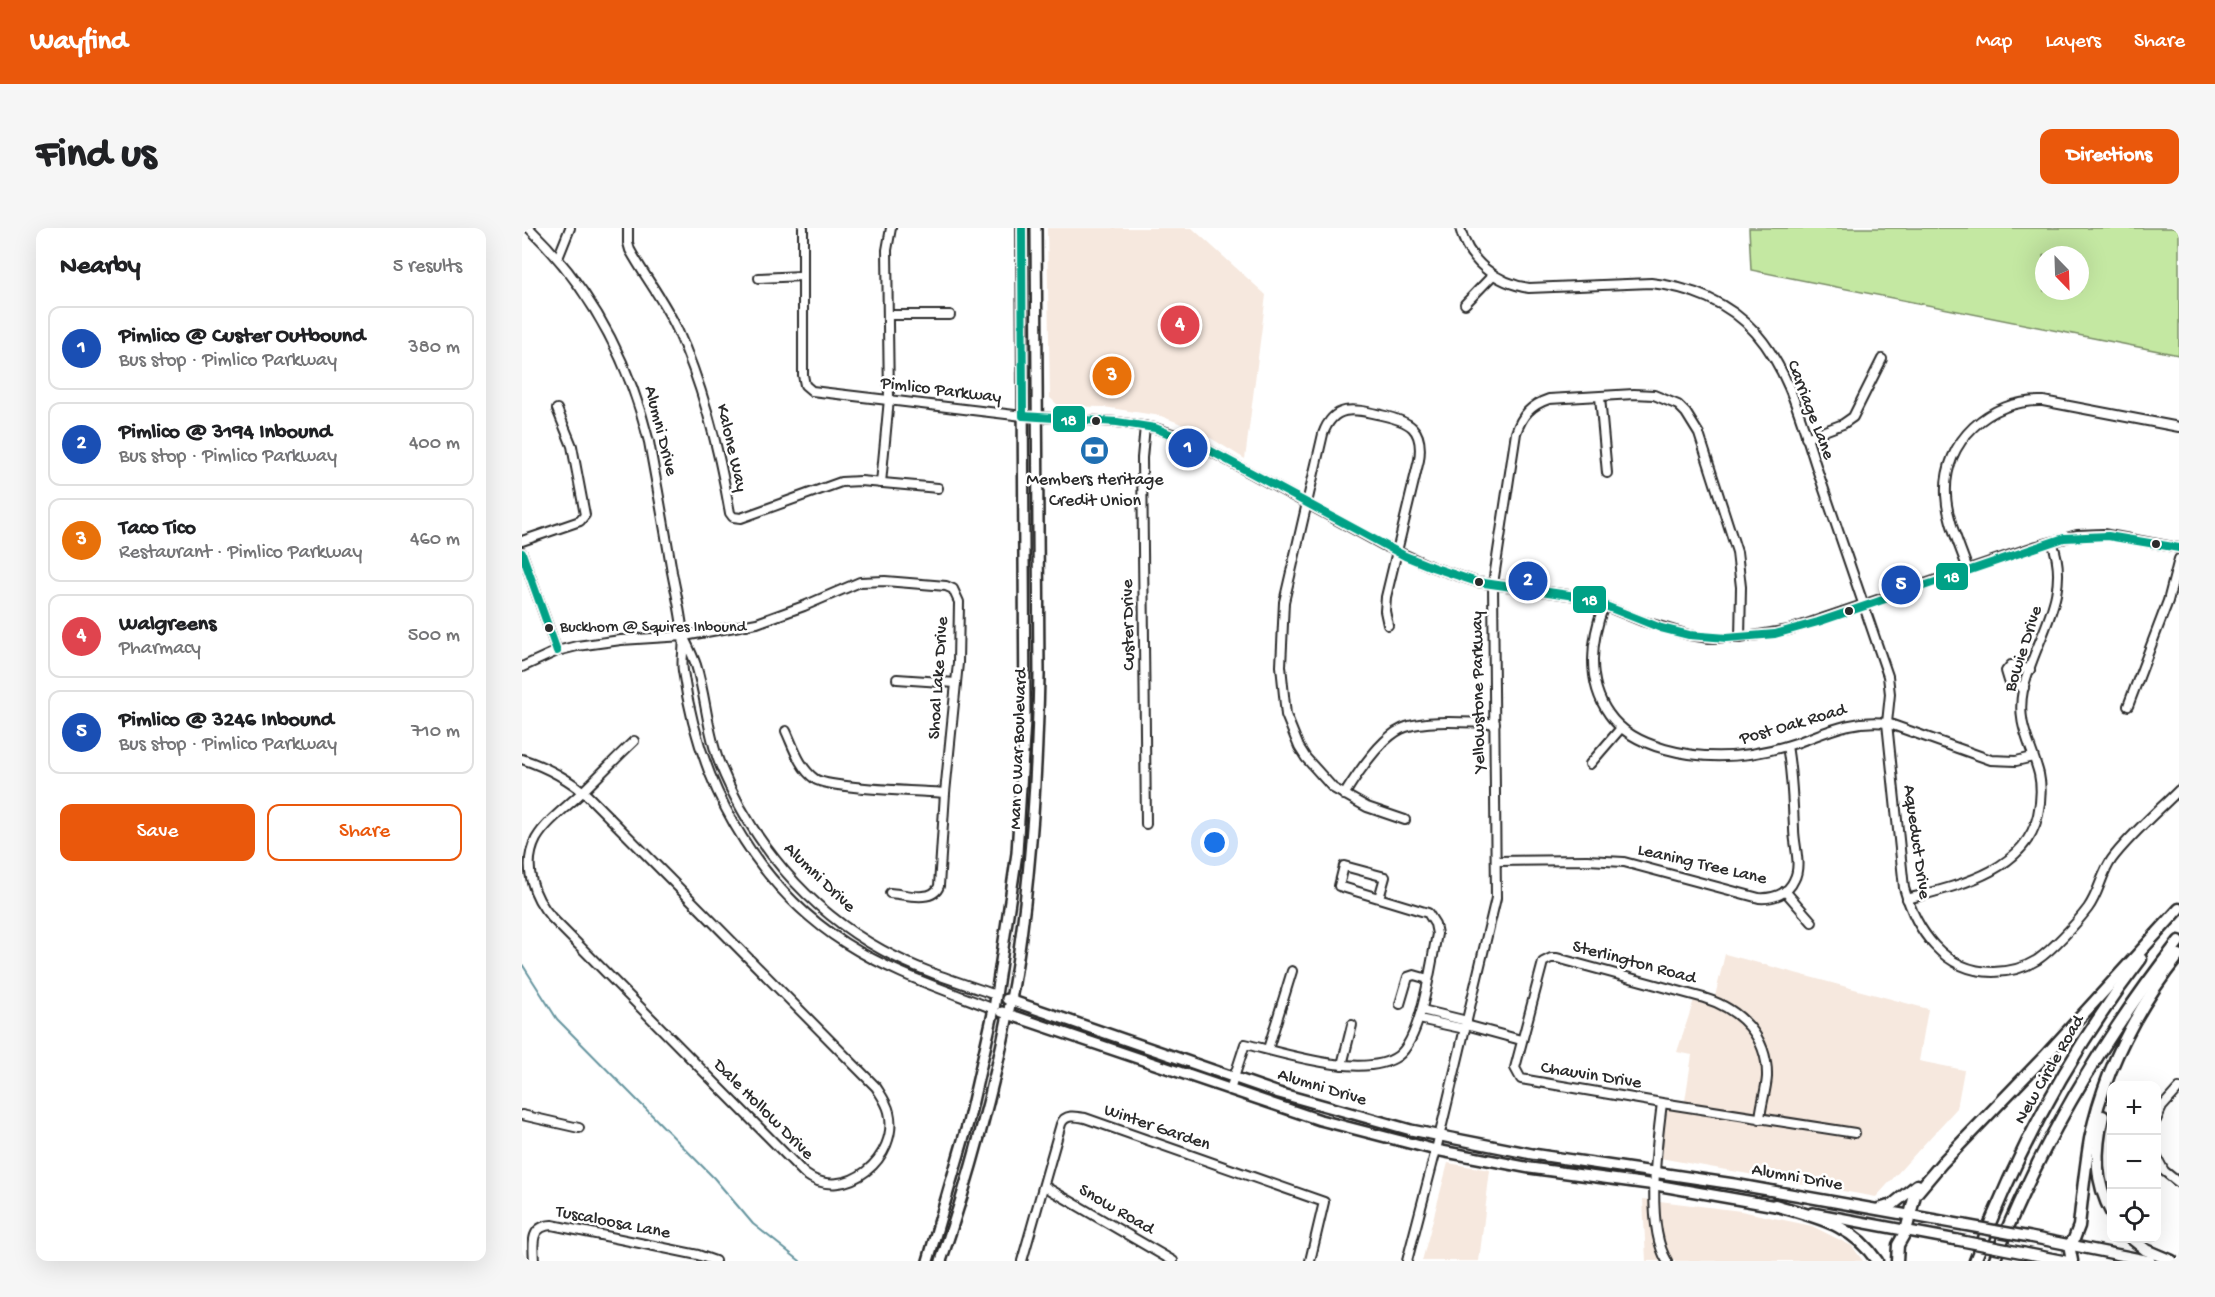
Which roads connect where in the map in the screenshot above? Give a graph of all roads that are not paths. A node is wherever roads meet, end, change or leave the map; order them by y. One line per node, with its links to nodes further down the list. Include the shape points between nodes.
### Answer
1 (529, 228): 9 (street, Alumni Drive)
2 (570, 228): 9 (street)
3 (628, 228): 26 (street, Kalone Way, via 630,250 668,311 695,371 714,432 733,517 741,518 841,482)
4 (803, 228): 11 (street, Pimlico Parkway)
5 (891, 228): 14 (street, via 887,250)
6 (1022, 228): 20 (main road, Man O War Boulevard)
7 (1036, 228): 21 (main road, Man O War Boulevard)
8 (1460, 228): 10 (street, Carriage Lane, via 1470,252)
9 (558, 258): 40 (street, Alumni Drive, via 613,341 641,411)
10 (1492, 275): 13 (street); 24 (street, Carriage Lane, via 1529,288 1671,285 1708,298 1740,318 1766,345 1785,379)
11 (802, 276): 12 (street); 18 (street, Pimlico Parkway, via 805,386 815,392)
12 (759, 278)
13 (1465, 304)
14 (888, 315): 15 (street); 18 (street)
15 (950, 315)
16 (1882, 358): 24 (street, via 1852,417)
17 (1600, 397): 25 (street); 36 (street, Yellowstone Parkway, via 1549,399 1520,421); 41 (street, Yellowstone Parkway, via 1654,395 1678,405 1699,434 1737,552)
18 (889, 399): 20 (street, Pimlico Parkway); 26 (street)
19 (556, 409): 29 (street, via 572,446 585,514 580,520)
20 (1023, 416): 21 (street, Pimlico Parkway); 75 (main road, Man O War Boulevard, via 1024,749 1017,853)
21 (1037, 417): 22 (street, Pimlico Parkway); 76 (main road, Man O War Boulevard, via 1038,747 1028,873)
22 (1144, 426): 28 (street, Pimlico Parkway, via 1192,441); 63 (street, Custer Drive)
23 (2179, 428): 35 (street, via 2043,401 2015,404 1984,417 1955,450 1947,476 1947,504)
24 (1806, 438): 38 (street, Carriage Lane)
25 (1607, 473)
26 (881, 483): 27 (street, Kalone Way)
27 (938, 488)
28 (1307, 504): 32 (street, Pimlico Parkway); 32 (street, via 1323,434 1336,414 1360,410 1408,423 1418,434 1421,448); 61 (street, via 1284,603 1284,702 1290,727 1306,758 1325,781)
29 (522, 542)
30 (2052, 542): 31 (street, Pimlico Parkway, via 2103,534); 35 (street, Pimlico Parkway); 44 (street, Bowie Drive, via 2057,564 2056,597)
31 (2179, 548)
32 (1397, 552): 36 (street, Pimlico Parkway, via 1476,582); 39 (street, via 1386,597)
33 (522, 553): 42 (street)
34 (2179, 559): 48 (street, via 2168,601)
35 (1968, 570): 38 (street, Pimlico Parkway)
36 (1493, 584): 37 (street, Pimlico Parkway, via 1583,597); 49 (street, Yellowstone Parkway)
37 (1604, 605): 41 (street, Pimlico Parkway, via 1677,632); 51 (street, Post Oak Road, via 1595,635 1594,680 1602,704)
38 (1864, 606): 41 (street, Pimlico Parkway, via 1789,630); 50 (street, Carriage Lane, via 1888,676)
39 (1388, 625)
40 (684, 636): 42 (street, Shoal Lake Drive, via 599,642); 46 (street, Shoal Lake Drive, via 772,618 860,582 946,586 953,589 959,602); 75 (street, Alumni Drive, via 696,665 714,746 733,794 788,876 825,912 884,951); 78 (street, Alumni Drive, via 682,669 705,762 736,828 764,870 805,912 847,944 916,980)
41 (1740, 638)
42 (557, 651): 43 (street, Shoal Lake Drive)
43 (522, 667)
44 (2030, 670): 47 (street, Bowie Drive); 47 (street, via 2011,665 2006,671 2009,681)
45 (897, 679): 46 (street)
46 (956, 684): 60 (street, Shoal Lake Drive)
47 (2024, 688): 55 (street, Bowie Drive, via 2021,722)
48 (2128, 706)
49 (1495, 723): 61 (street, via 1420,724 1395,732); 64 (street, Yellowstone Parkway)
50 (1887, 723): 54 (street, Post Oak Road, via 1851,723); 55 (street, Post Oak Road, via 1991,760); 68 (street, Aqueduct Drive)
51 (1621, 728): 54 (street, Post Oak Road, via 1656,746 1704,757 1750,755); 57 (street)
52 (786, 731): 60 (street, via 800,761 817,780)
53 (634, 741): 59 (street)
54 (1787, 746): 65 (street, Leaning Tree Lane, via 1798,867)
55 (2033, 757): 68 (street, Bowie Drive, via 2039,775 2040,806 2025,844 2000,866 1977,878)
56 (522, 759): 59 (street, Dale Hollow Drive, via 557,774)
57 (1590, 764)
58 (2179, 790): 68 (street, Aqueduct Drive, via 2111,861 2094,899 2080,918 2044,954 2017,969 1988,972 1953,962 1925,935)
59 (582, 791): 59 (street, Dale Hollow Drive, via 541,832 532,849 531,884 542,907 805,1174 819,1182 839,1183 867,1172 881,1154 890,1131 889,1112 876,1087)
60 (945, 793): 66 (street, Shoal Lake Drive, via 938,890 927,896)
61 (1344, 795): 62 (street)
62 (1405, 820)
63 (1146, 824)
64 (1497, 861): 65 (street, Leaning Tree Lane, via 1607,860 1759,898); 83 (street, Yellowstone Parkway, via 1494,911)
65 (1785, 891): 70 (street)
66 (890, 893)
67 (1379, 897): 67 (street, via 1339,886 1344,866 1385,878); 74 (street, via 1428,913 1435,924 1437,933)
68 (1907, 899)
69 (2179, 910): 99 (highway); 123 (highway, New Circle Road, via 2084,1040 2057,1085 2010,1176)
70 (1812, 922)
71 (2179, 942): 124 (highway, New Circle Road, via 2133,1002 2082,1080 2042,1154)
72 (2179, 955): 84 (highway)
73 (1292, 971): 86 (street)
74 (1428, 979): 77 (street, via 1408,977); 79 (street)
75 (996, 995): 76 (main road, Alumni Drive); 78 (main road, Man O War Boulevard)
76 (1010, 1000): 80 (main road, Man O War Boulevard); 88 (main road, Alumni Drive)
77 (1400, 1004)
78 (994, 1009): 80 (main road, Alumni Drive); 114 (main road, Man O War Boulevard, via 968,1123)
79 (1422, 1010): 81 (street); 83 (street)
80 (1007, 1014): 90 (main road, Alumni Drive); 115 (main road, Man O War Boulevard, via 983,1122)
81 (1419, 1019): 83 (street); 87 (street, via 1399,1055 1372,1065)
82 (1352, 1024): 87 (street)
83 (1466, 1025): 85 (street); 97 (street, Yellowstone Parkway)
84 (2132, 1025): 105 (highway, via 2112,1083 2098,1144 2097,1174); 111 (highway, via 2096,1115 2079,1226)
85 (1521, 1040): 91 (street, Chauvin Drive, via 1515,1068 1524,1080); 94 (street, Sterlington Road, via 1540,966 1546,959 1716,1001 1744,1020 1764,1053 1767,1077)
86 (1268, 1049): 87 (street); 88 (street, via 1245,1044)
87 (1342, 1065)
88 (1234, 1077): 90 (street); 97 (main road, Alumni Drive, via 1316,1104)
89 (2179, 1088): 92 (street)
90 (1230, 1090): 98 (main road, Alumni Drive)
91 (1662, 1103): 94 (street, Chauvin Drive); 101 (street, Chauvin Drive)
92 (2161, 1110)
93 (522, 1115): 95 (street)
94 (1760, 1119): 96 (street, Chauvin Drive)
95 (579, 1128)
96 (1855, 1133)
97 (1439, 1136): 98 (street, Yellowstone Parkway); 101 (main road, Alumni Drive)
98 (1436, 1150): 103 (main road, Alumni Drive, via 1530,1168); 119 (street, Yellowstone Parkway)
99 (1942, 1163): 107 (highway, via 1889,1208); 108 (highway, via 1915,1195)
100 (2161, 1165): 102 (street)
101 (1656, 1172): 103 (street, Chauvin Drive); 107 (main road, Alumni Drive)
102 (2179, 1183)
103 (1656, 1185): 106 (main road, Alumni Drive); 120 (street, Chauvin Drive, via 1656,1230)
104 (1044, 1186): 116 (street, Winter Garden); 117 (street, Snow Road); 118 (street, Winter Garden, via 1062,1120 1071,1116 1085,1118 1324,1202)
105 (2107, 1204)
106 (1775, 1206): 109 (main road, Alumni Drive); 121 (highway, via 1844,1228)
107 (1879, 1209): 108 (main road, Alumni Drive)
108 (1909, 1214): 109 (highway); 111 (main road, Alumni Drive, bridge)
109 (1906, 1231): 122 (highway, via 1898,1245); 125 (main road, Alumni Drive, bridge)
110 (2136, 1243): 128 (highway)
111 (2069, 1245): 126 (highway); 127 (main road, Alumni Drive)
112 (534, 1261): 113 (street, Tuscaloosa Lane, via 536,1231 552,1225)
113 (715, 1261)
114 (928, 1261)
115 (941, 1261)
116 (1022, 1261)
117 (1173, 1261)
118 (1310, 1261)
119 (1407, 1261)
120 (1667, 1261)
121 (1877, 1261)
122 (1897, 1261)
123 (1975, 1261)
124 (1994, 1261)
125 (2065, 1261)
126 (2072, 1261)
127 (2150, 1261)
128 (2172, 1261)

